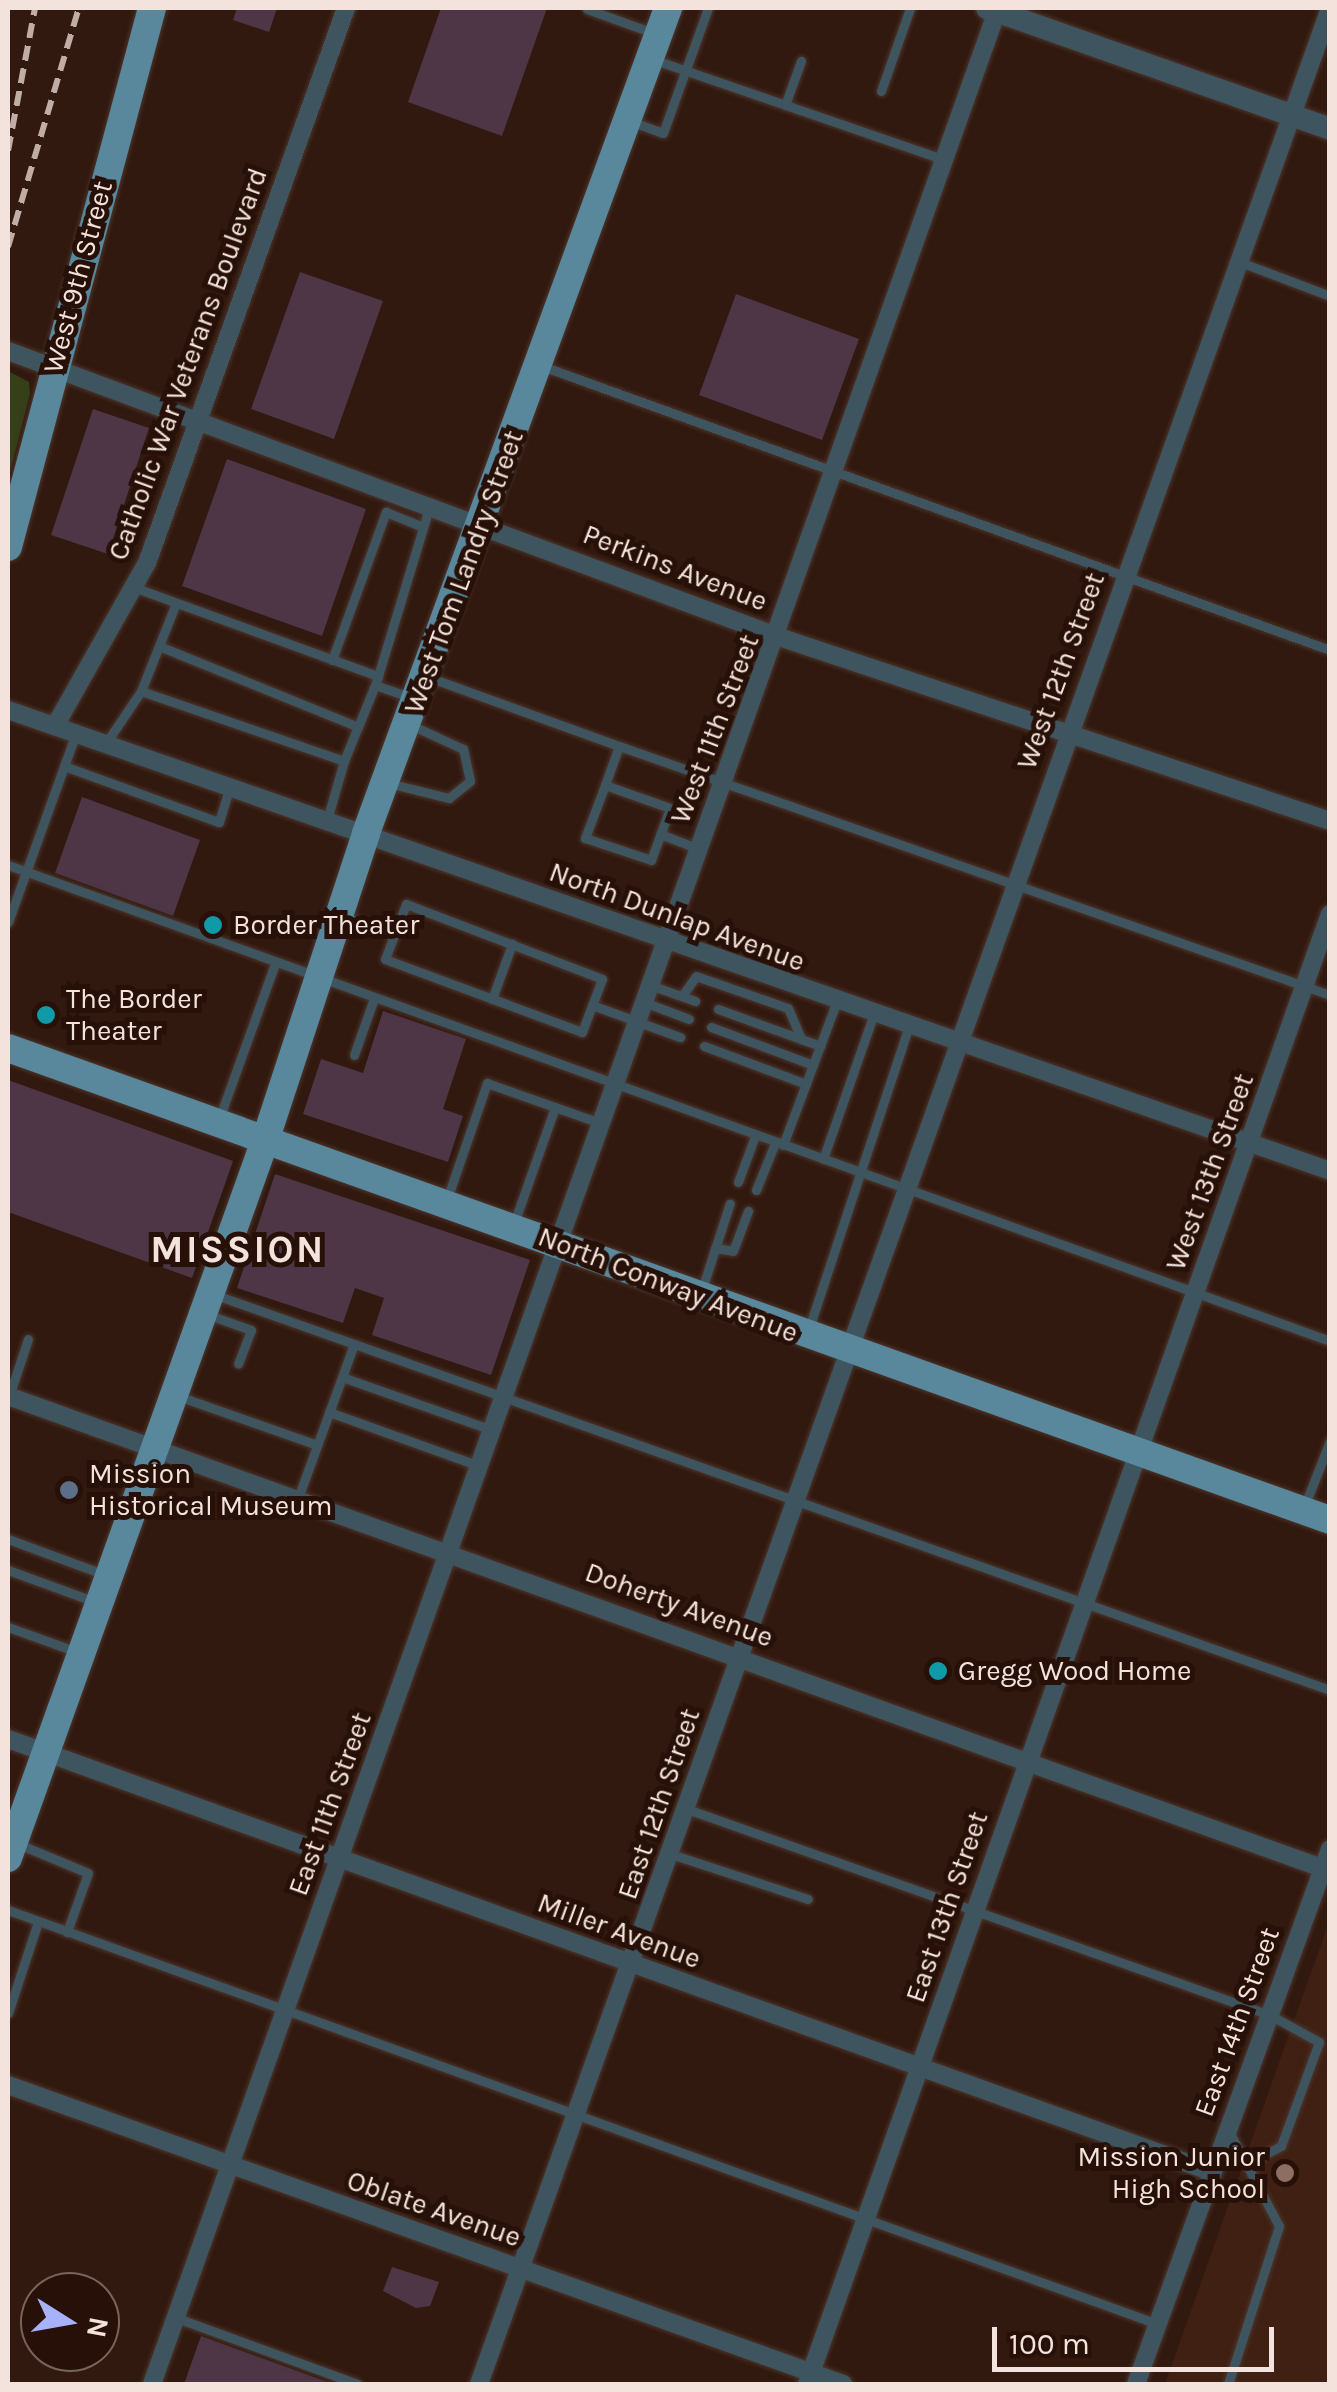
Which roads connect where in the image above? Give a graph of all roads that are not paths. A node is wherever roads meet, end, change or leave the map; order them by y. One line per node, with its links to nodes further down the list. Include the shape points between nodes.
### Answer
1 (152, 8): 22 (main road, West 9th Street)
2 (346, 8): 23 (street, Catholic War Veterans Boulevard)
3 (668, 8): 9 (main road, West Tom Landry Street)
4 (708, 8): 11 (lane)
5 (910, 8): 12 (lane)
6 (1330, 8): 14 (street, West 12th Street)
7 (587, 9): 9 (lane)
8 (994, 9): 14 (street); 17 (street, West 11th Street)
9 (654, 46): 11 (lane); 15 (main road, West Tom Landry Street)
10 (801, 62): 13 (lane)
11 (685, 70): 13 (lane); 15 (lane, via 662,133)
12 (881, 90)
13 (785, 104): 17 (lane)
14 (1293, 116): 16 (street); 18 (street, West 12th Street)
15 (628, 120): 21 (main road, West Tom Landry Street)
16 (1330, 129)
17 (945, 160): 24 (street, West 11th Street)
18 (1240, 262): 19 (lane); 29 (street, West 12th Street)
19 (1330, 296)
20 (8, 351): 22 (street, Perkins Avenue)
21 (540, 365): 24 (lane); 27 (main road, West Tom Landry Street)
22 (52, 368): 23 (street, Perkins Avenue); 28 (main road, West 9th Street)
23 (194, 419): 25 (street, Perkins Avenue); 30 (street, Catholic War Veterans Boulevard)
24 (837, 470): 29 (lane); 32 (street, West 11th Street)
25 (430, 506): 26 (lane); 27 (street, Perkins Avenue)
26 (423, 526): 35 (lane, via 386,512); 36 (lane)
27 (482, 526): 32 (street, Perkins Avenue); 38 (main road, West Tom Landry Street)
28 (8, 547)
29 (1126, 574): 34 (lane); 42 (street, West 12th Street)
30 (136, 588): 31 (lane); 40 (street, Catholic War Veterans Boulevard)
31 (176, 604): 33 (lane); 35 (lane)
32 (779, 636): 42 (street, Perkins Avenue); 48 (street, West 11th Street)
33 (160, 646): 37 (lane); 41 (lane)
34 (1330, 650)
35 (332, 660): 36 (lane)
36 (377, 681): 38 (lane); 41 (lane)
37 (141, 691): 44 (lane); 46 (lane)
38 (417, 700): 45 (lane); 49 (main road, West Tom Landry Street); 49 (lane, via 463,749 470,781 449,798)
39 (8, 710): 40 (street, North Dunlap Avenue)
40 (56, 726): 43 (street, North Dunlap Avenue)
41 (358, 727): 46 (lane)
42 (1068, 727): 53 (street, Perkins Avenue); 59 (street, West 12th Street)
43 (76, 733): 44 (street, North Dunlap Avenue); 47 (lane)
44 (106, 744): 51 (street, North Dunlap Avenue)
45 (619, 746): 48 (lane); 50 (lane)
46 (344, 761): 52 (lane)
47 (64, 766): 51 (lane, via 219,822); 58 (lane)
48 (725, 780): 56 (street, West 11th Street); 59 (lane)
49 (386, 782): 54 (main road, West Tom Landry Street)
50 (605, 785): 55 (lane, via 670,808); 55 (lane, via 586,838 651,860)
51 (230, 786): 52 (street, North Dunlap Avenue)
52 (326, 820): 54 (street, North Dunlap Avenue)
53 (1330, 821)
54 (366, 833): 60 (main road, West Tom Landry Street); 64 (street, North Dunlap Avenue)
55 (660, 834): 56 (lane)
56 (699, 848): 64 (street, West 11th Street)
57 (8, 865): 58 (lane)
58 (26, 872): 62 (lane); 66 (lane)
59 (1014, 882): 68 (lane); 87 (street, West 12th Street)
60 (338, 914): 63 (lane); 67 (main road, West Tom Landry Street)
61 (1330, 914): 68 (street, West 13th Street)
62 (8, 922)
63 (394, 934): 65 (lane, via 406,904); 72 (lane, via 385,960)
64 (663, 942): 69 (street, West 11th Street); 75 (street, North Dunlap Avenue)
65 (512, 944): 72 (lane); 76 (lane, via 602,978)
66 (274, 966): 67 (lane); 94 (lane)
67 (315, 981): 74 (lane); 97 (main road, West Tom Landry Street)
68 (1303, 986): 70 (lane); 99 (street, West 13th Street)
69 (645, 993): 71 (lane); 79 (lane); 80 (street, West 11th Street)
70 (1330, 994)
71 (682, 996): 73 (lane); 84 (lane, via 696,976 788,1008)
72 (492, 998): 76 (lane, via 582,1032)
73 (695, 1001)
74 (373, 1002): 89 (lane); 92 (lane)
75 (836, 1003): 78 (street, North Dunlap Avenue); 86 (lane)
76 (592, 1005): 80 (lane)
77 (718, 1009): 84 (lane)
78 (873, 1016): 82 (street, North Dunlap Avenue); 100 (lane)
79 (688, 1019)
80 (635, 1020): 83 (lane); 92 (street, West 11th Street)
81 (712, 1027): 90 (lane)
82 (908, 1028): 87 (street, North Dunlap Avenue); 101 (lane)
83 (680, 1038)
84 (800, 1039): 86 (lane)
85 (704, 1046): 91 (lane)
86 (820, 1046): 90 (lane)
87 (957, 1046): 99 (street, North Dunlap Avenue); 104 (street, West 12th Street)
88 (8, 1048): 94 (main road, North Conway Avenue)
89 (354, 1055)
90 (813, 1065): 91 (lane)
91 (806, 1084): 98 (lane)
92 (611, 1086): 95 (street, West 11th Street); 96 (lane)
93 (555, 1107): 95 (lane); 106 (lane, via 487,1083); 109 (lane)
94 (218, 1121): 97 (main road, North Conway Avenue)
95 (598, 1122): 110 (street, West 11th Street)
96 (755, 1136): 98 (lane); 103 (lane)
97 (266, 1138): 106 (main road, North Conway Avenue); 114 (main road, West Tom Landry Street)
98 (779, 1144): 100 (lane); 105 (lane)
99 (1252, 1144): 102 (street, North Dunlap Avenue); 112 (street, West 13th Street)
100 (822, 1159): 101 (lane)
101 (858, 1171): 104 (lane); 115 (lane, via 860,1188)
102 (1330, 1171)
103 (738, 1182)
104 (908, 1189): 112 (lane); 119 (street, West 12th Street)
105 (756, 1190)
106 (446, 1202): 109 (main road, North Conway Avenue)
107 (730, 1203): 111 (lane)
108 (748, 1211): 111 (lane, via 733,1251)
109 (513, 1226): 110 (main road, North Conway Avenue)
110 (560, 1242): 113 (main road, North Conway Avenue); 123 (street, East 11th Street)
111 (715, 1248): 113 (lane)
112 (1195, 1293): 117 (lane); 130 (street, West 13th Street)
113 (699, 1297): 115 (main road, North Conway Avenue)
114 (207, 1303): 118 (lane); 120 (lane, via 250,1330); 122 (main road, West Tom Landry Street)
115 (806, 1338): 119 (main road, North Conway Avenue)
116 (28, 1340): 124 (lane)
117 (1330, 1341)
118 (354, 1344): 121 (lane); 123 (lane)
119 (851, 1355): 130 (main road, North Conway Avenue); 133 (street, East 12th Street)
120 (238, 1364)
121 (342, 1377): 125 (lane); 126 (lane)
122 (176, 1395): 128 (lane); 129 (main road, West Tom Landry Street)
123 (504, 1395): 126 (street, East 11th Street); 133 (lane)
124 (8, 1396): 129 (street, Doherty Avenue)
125 (329, 1412): 128 (lane); 131 (lane)
126 (493, 1430): 131 (street, East 11th Street)
127 (1330, 1441): 134 (lane)
128 (317, 1445): 132 (lane)
129 (157, 1446): 132 (street, Doherty Avenue); 138 (main road, West Tom Landry Street)
130 (1143, 1449): 134 (main road, North Conway Avenue); 140 (street, East 13th Street)
131 (480, 1466): 136 (street, East 11th Street)
132 (298, 1498): 136 (street, Doherty Avenue)
133 (797, 1502): 140 (lane); 143 (street, East 12th Street)
134 (1316, 1515)
135 (8, 1539): 138 (lane)
136 (449, 1552): 143 (street, Doherty Avenue); 152 (street, East 11th Street)
137 (8, 1570): 139 (lane)
138 (108, 1576): 139 (main road, West Tom Landry Street)
139 (98, 1603): 142 (main road, West Tom Landry Street)
140 (1085, 1604): 144 (lane); 147 (street, East 13th Street)
141 (8, 1627): 142 (lane)
142 (80, 1652): 146 (main road, West Tom Landry Street)
143 (740, 1657): 147 (street, Doherty Avenue); 148 (street, East 12th Street)
144 (1330, 1690)
145 (8, 1739): 146 (street, Miller Avenue)
146 (44, 1752): 150 (main road, West Tom Landry Street); 152 (street, Miller Avenue)
147 (1028, 1757): 153 (street, Doherty Avenue); 156 (street, East 13th Street)
148 (686, 1809): 151 (street, East 12th Street); 156 (lane)
149 (1330, 1848): 153 (street, East 14th Street)
150 (10, 1850): 158 (lane, via 88,1873)
151 (671, 1854): 154 (lane); 159 (street, East 12th Street)
152 (342, 1857): 159 (street, Miller Avenue); 160 (street, East 11th Street)
153 (1326, 1870): 162 (street, East 14th Street)
154 (808, 1899)
155 (8, 1910): 157 (lane)
156 (974, 1912): 162 (lane); 164 (street, East 13th Street)
157 (38, 1922): 158 (lane); 161 (lane)
158 (67, 1932): 160 (lane)
159 (631, 1966): 164 (street, Miller Avenue); 166 (street, East 12th Street)
160 (284, 2012): 166 (lane); 169 (street, East 11th Street)
161 (8, 2013)
162 (1270, 2015): 163 (lane); 167 (street, East 14th Street)
163 (1324, 2041): 168 (lane, via 1281,2146)
164 (921, 2065): 170 (street, Miller Avenue); 171 (street, East 13th Street)
165 (8, 2085): 169 (street, Oblate Avenue)
166 (577, 2115): 171 (lane); 172 (street, East 12th Street)
167 (1228, 2129): 168 (lane); 170 (street, East 14th Street)
168 (1246, 2164): 181 (lane, via 1278,2235)
169 (230, 2168): 172 (street, Oblate Avenue); 173 (street, East 11th Street)
170 (1212, 2172): 174 (street, East 14th Street)
171 (866, 2220): 174 (lane); 175 (street, East 13th Street)
172 (521, 2268): 175 (street, Oblate Avenue); 178 (street, East 12th Street)
173 (176, 2318): 176 (street, East 11th Street); 177 (lane)
174 (1158, 2324): 180 (street, East 14th Street)
175 (809, 2379): 179 (street, Oblate Avenue)
176 (152, 2384)
177 (357, 2384)
178 (479, 2384)
179 (843, 2384)
180 (1136, 2384)
181 (1228, 2384)

